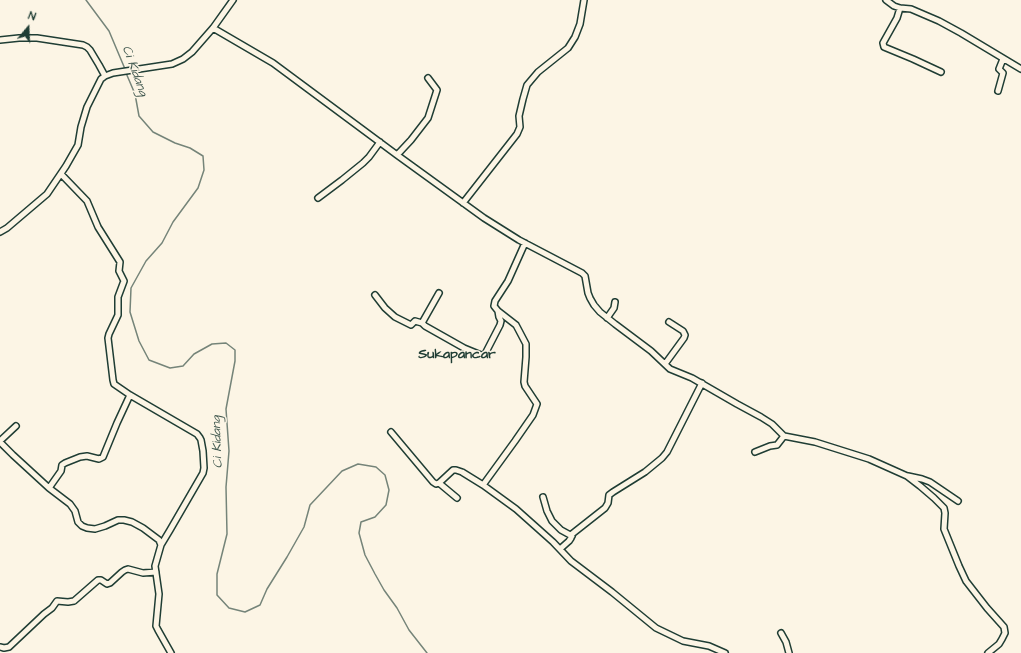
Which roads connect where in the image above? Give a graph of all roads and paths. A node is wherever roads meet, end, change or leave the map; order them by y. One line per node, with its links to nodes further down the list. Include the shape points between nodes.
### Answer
1 (233, 0): 5 (street)
2 (584, 0): 17 (street, via 575,38 568,48 538,72 527,85 517,134)
3 (886, 0): 4 (street)
4 (900, 8): 7 (street, via 911,8 939,21); 9 (street, via 883,43 884,47)
5 (213, 28): 10 (street, via 192,52 172,64 113,72); 13 (street, via 273,63)
6 (0, 40): 10 (street, via 37,38 83,45 90,50)
7 (1003, 59): 8 (street); 12 (street, via 999,69 1003,73)
8 (1021, 69)
9 (941, 72)
10 (104, 76): 15 (street, via 87,107 78,145)
11 (428, 78): 14 (street, via 437,90 428,118)
12 (998, 91)
13 (380, 142): 14 (street); 16 (street, via 363,163)
14 (397, 155): 17 (street)
15 (61, 174): 18 (street, via 47,194); 29 (street, via 87,201 98,227 120,262 119,271 124,281 118,297 118,313 108,338 113,382)
16 (318, 198)
17 (463, 203): 19 (street)
18 (0, 232)
19 (525, 243): 23 (street, via 508,281 495,301 494,306); 24 (street, via 582,273 594,305)
20 (439, 293): 26 (street)
21 (375, 295): 26 (street, via 395,317 411,325 415,321)
22 (615, 302): 24 (street)
23 (498, 311): 26 (street, via 500,325 483,355 464,348); 37 (street, via 516,325 526,344 525,384 537,404 533,415)
24 (607, 318): 27 (street)
25 (669, 322): 27 (street, via 683,331 685,337)
26 (422, 323)
27 (665, 364): 28 (street, via 670,369)
28 (702, 383): 32 (street, via 770,422); 42 (street, via 662,458 609,495 605,508)
29 (130, 395): 38 (street, via 103,457 80,457 65,463); 43 (street, via 197,434 201,440 203,473)
30 (16, 426): 33 (street)
31 (391, 432): 36 (street, via 430,479 436,484)
32 (784, 436): 34 (street, via 777,445); 35 (street, via 869,458)
33 (0, 442): 38 (street)
34 (755, 452)
35 (907, 476): 41 (street, via 930,482); 51 (street, via 944,508 944,529 966,581 1004,626 1005,633 1002,639)
36 (439, 483): 37 (street, via 456,470); 40 (street)
37 (483, 485): 44 (street, via 516,509)
38 (49, 488): 43 (street, via 70,504 78,522 86,528 95,529 124,520 143,528 157,538)
39 (543, 497): 42 (street, via 552,521)
40 (457, 498)
41 (958, 501)
42 (572, 536): 44 (street)
43 (161, 545): 45 (street, via 155,566)
44 (560, 549): 49 (street, via 571,561 656,628 683,641 709,646)
45 (156, 572): 47 (street, via 125,570 110,583 98,580 74,601 57,601 52,609 9,647); 48 (street, via 160,594 156,628)
46 (781, 634): 50 (street)
47 (0, 647)
48 (171, 653)
49 (725, 653)
50 (790, 653)
51 (988, 653)

